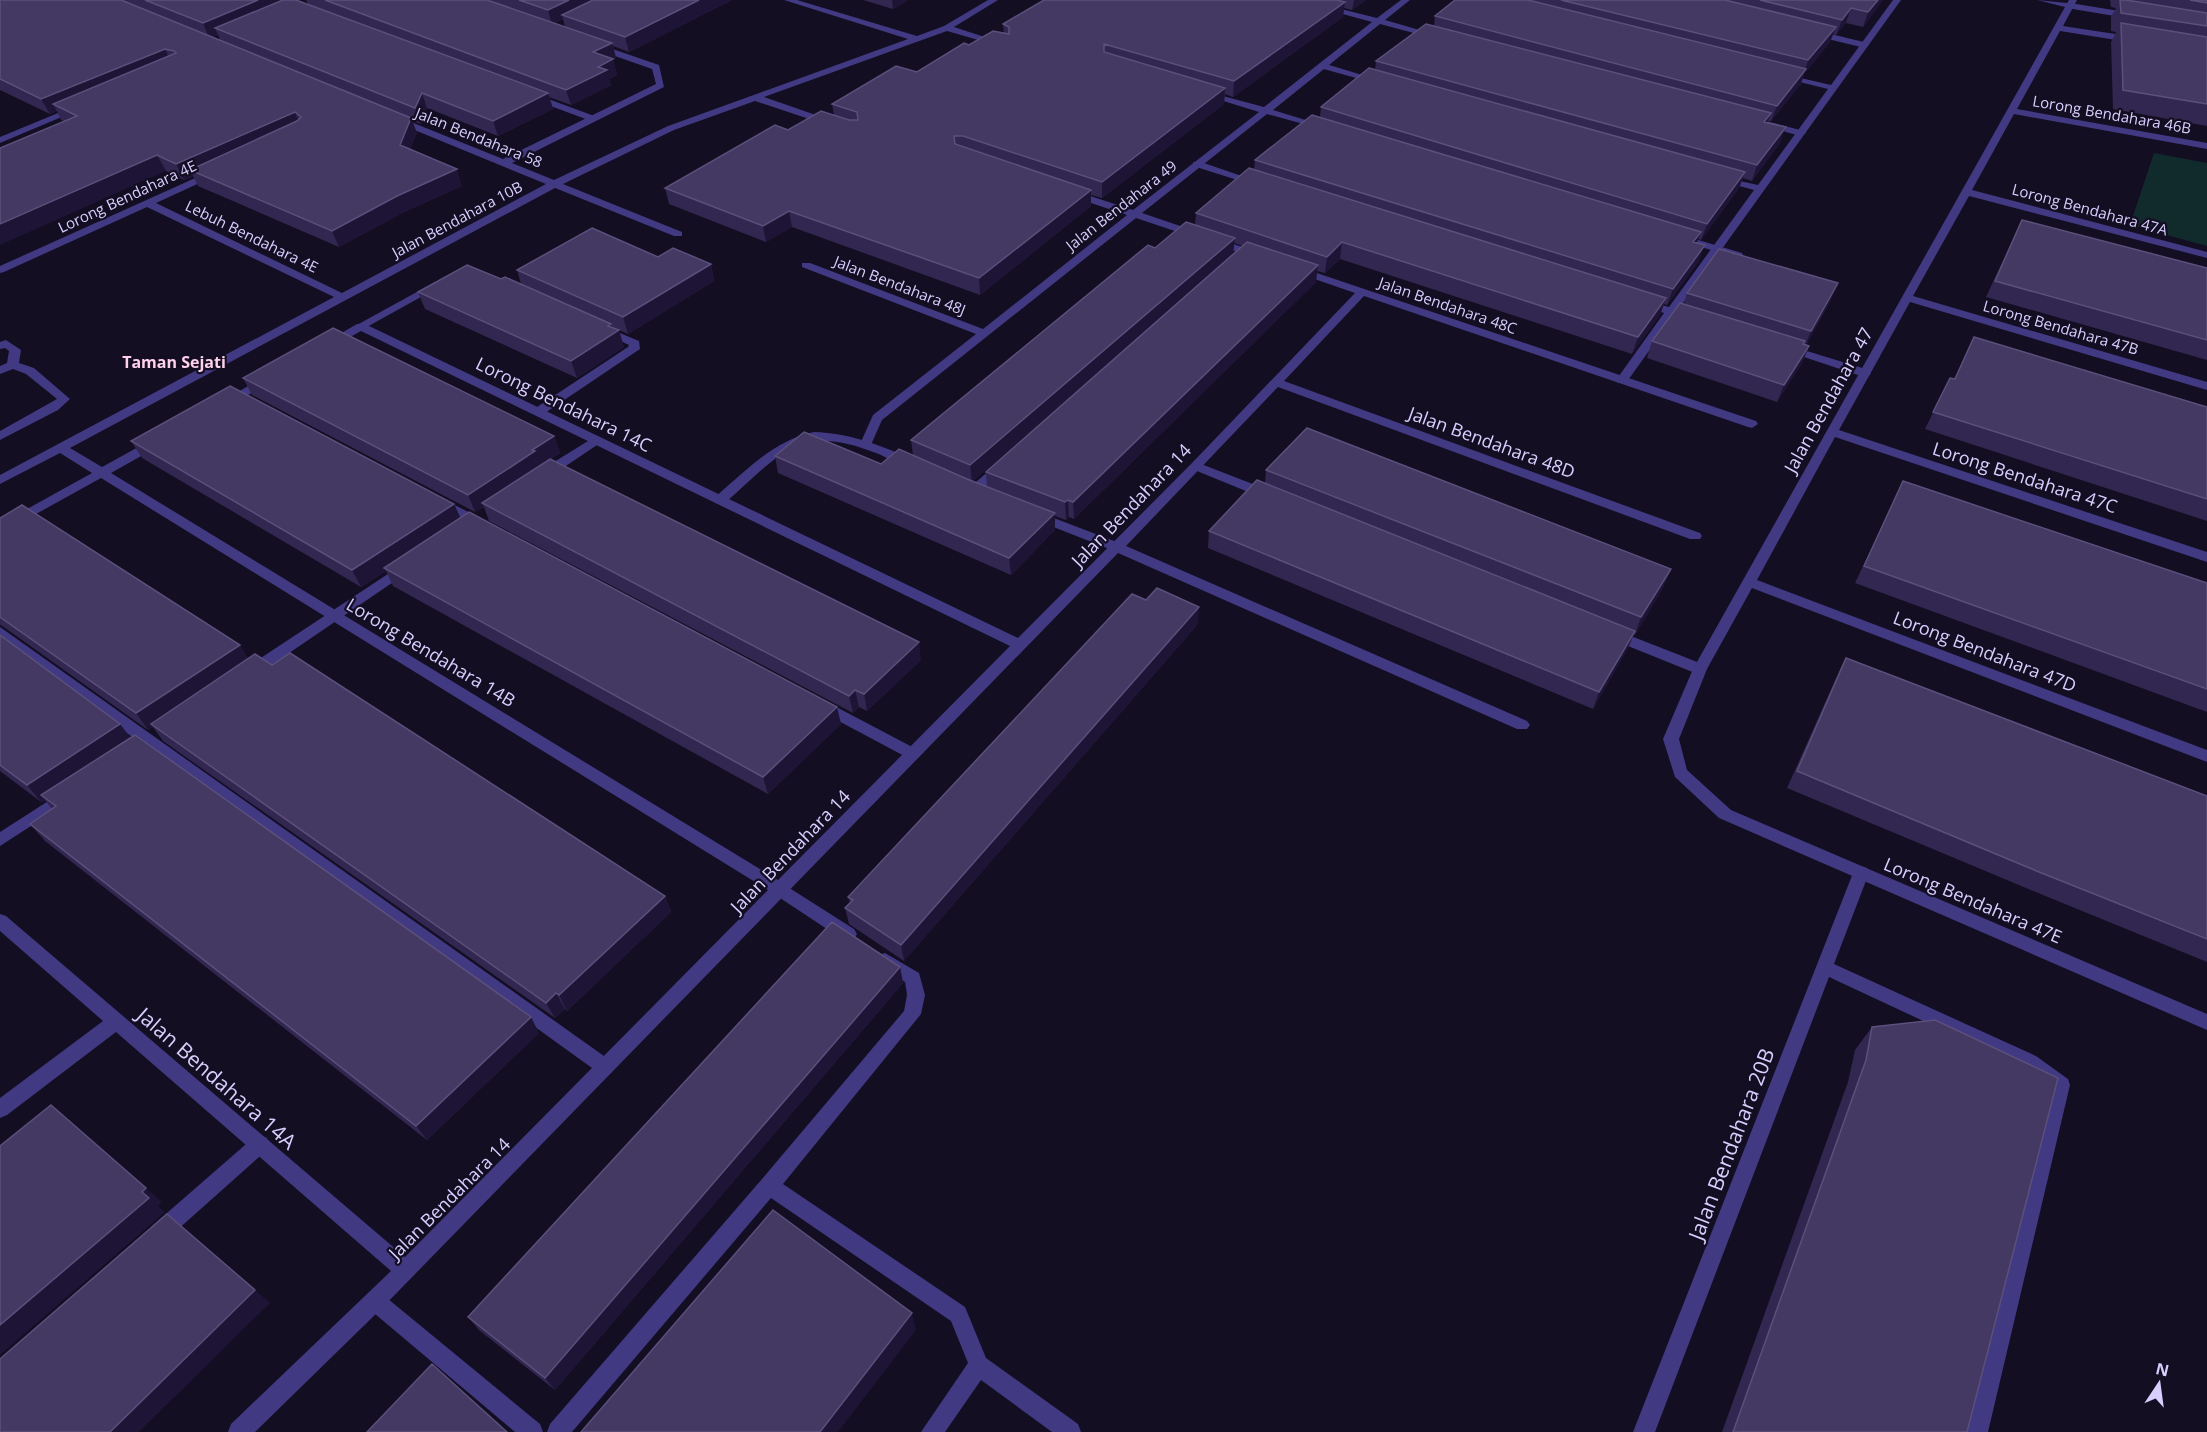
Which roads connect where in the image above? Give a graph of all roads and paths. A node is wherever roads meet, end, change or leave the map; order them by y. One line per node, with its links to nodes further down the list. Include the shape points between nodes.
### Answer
1 (788, 0): 13 (street)
2 (994, 0): 10 (street, Jalan Bendahara 10B)
3 (1295, 0): 9 (street)
4 (1406, 0): 9 (street, Jalan Bendahara 49)
5 (1897, 0): 18 (street)
6 (2041, 0): 7 (street)
7 (2071, 3): 8 (street); 11 (street, Jalan Bendahara 47)
8 (2138, 17)
9 (1380, 21): 14 (street); 19 (street, Jalan Bendahara 49)
10 (947, 28): 13 (street, Jalan Bendahara 10B); 17 (street)
11 (2058, 28): 16 (street); 28 (street, Jalan Bendahara 47)
12 (1808, 32): 18 (street)
13 (917, 39): 25 (street, Jalan Bendahara 10B)
14 (1448, 39)
15 (583, 42): 30 (street, via 656,68 661,85)
16 (2150, 43)
17 (1005, 45)
18 (1865, 45): 22 (street)
19 (1323, 66): 21 (street); 27 (street, Jalan Bendahara 49)
20 (1777, 74): 22 (street)
21 (1392, 85)
22 (1834, 88): 34 (street)
23 (1198, 91): 27 (street)
24 (528, 94): 30 (street)
25 (754, 97): 32 (street); 41 (street, Jalan Bendahara 10B, via 671,128)
26 (92, 102): 35 (street)
27 (1265, 111): 33 (street); 38 (street, Jalan Bendahara 49)
28 (2011, 111): 36 (street, Lorong Bendahara 46B); 45 (street, Jalan Bendahara 47)
29 (383, 114): 37 (street, Jalan Bendahara 58)
30 (594, 119): 37 (street)
31 (1756, 121): 34 (street)
32 (844, 128)
33 (1333, 132)
34 (1801, 133): 44 (street)
35 (3, 136)
36 (2207, 146)
37 (504, 163): 41 (street, Jalan Bendahara 58)
38 (1197, 164): 42 (street); 47 (street, Jalan Bendahara 49)
39 (224, 168): 46 (street, Lorong Bendahara 4E)
40 (1714, 176): 44 (street)
41 (554, 184): 48 (street, Jalan Bendahara 58); 59 (street, Jalan Bendahara 10B)
42 (1265, 185)
43 (1058, 189): 47 (street)
44 (1761, 189): 50 (street)
45 (1966, 192): 51 (street, Lorong Bendahara 47A); 60 (street, Jalan Bendahara 47)
46 (148, 203): 56 (street, Lorong Bendahara 4E); 59 (street, Lebuh Bendahara 4E)
47 (1134, 214): 52 (street, via 1240,255); 66 (street, Jalan Bendahara 49)
48 (678, 234)
49 (1672, 235): 50 (street)
50 (1717, 249): 53 (street); 62 (street)
51 (2207, 255)
52 (1266, 259)
53 (1750, 259)
54 (806, 265): 66 (street, Jalan Bendahara 48J)
55 (1287, 266): 58 (street, Jalan Bendahara 48C)
56 (0, 270)
57 (443, 280): 65 (street)
58 (1362, 291): 74 (street, Jalan Bendahara 48C); 75 (street, Jalan Bendahara 14)
59 (342, 297): 85 (street, Jalan Bendahara 10B)
60 (1907, 298): 73 (street, Jalan Bendahara 47); 76 (street, Lorong Bendahara 47B)
61 (1637, 301): 62 (street)
62 (1671, 312): 63 (street); 74 (street)
63 (1705, 322)
64 (592, 324): 78 (street, via 635,343 634,349)
65 (361, 326): 69 (street); 78 (street, Lorong Bendahara 14C)
66 (983, 333): 84 (street, Jalan Bendahara 49, via 877,418)
67 (1774, 344): 73 (street)
68 (0, 346): 70 (street, via 6,343 15,350)
69 (320, 349)
70 (13, 365): 71 (street); 82 (street, via 30,371 64,399)
71 (0, 370)
72 (279, 372): 77 (street, via 244,398)
73 (1865, 373): 80 (street, Jalan Bendahara 47)
74 (1622, 380): 79 (street, Jalan Bendahara 48C)
75 (1277, 382): 87 (street, Jalan Bendahara 14); 99 (street, Jalan Bendahara 48D)
76 (2207, 386)
77 (209, 412)
78 (538, 412): 83 (street, Lorong Bendahara 14C)
79 (1752, 424)
80 (1832, 432): 101 (street, Lorong Bendahara 47C); 103 (street, Jalan Bendahara 47)
81 (170, 434): 89 (street)
82 (0, 436)
83 (596, 440): 91 (street); 94 (street, Lorong Bendahara 14C)
84 (866, 444): 88 (street); 94 (street, via 813,436 798,440)
85 (61, 448): 89 (street, Lorong Bendahara 14B); 90 (street, Jalan Bendahara 10B)
86 (1009, 460): 92 (street)
87 (1196, 466): 95 (street); 100 (street, Jalan Bendahara 14)
88 (920, 468)
89 (102, 473): 97 (street); 104 (street, Lorong Bendahara 14B)
90 (0, 480)
91 (531, 483)
92 (974, 491)
93 (424, 493): 98 (street)
94 (720, 500): 107 (street, Lorong Bendahara 14C)
95 (1283, 501)
96 (1029, 513): 100 (street)
97 (0, 530)
98 (496, 531)
99 (1695, 536)
100 (1117, 547): 107 (street, Jalan Bendahara 14); 111 (street)
101 (2207, 557)
102 (419, 558): 104 (street)
103 (1749, 582): 108 (street, Jalan Bendahara 47); 113 (street, Lorong Bendahara 47D)
104 (334, 615): 109 (street); 118 (street, Lorong Bendahara 14B)
105 (1598, 628): 108 (street)
106 (0, 632): 123 (street)
107 (1020, 645): 112 (street, Jalan Bendahara 14)
108 (1700, 669): 115 (street, Jalan Bendahara 47, via 1671,739 1680,773)
109 (236, 681)
110 (808, 698): 112 (street)
111 (1522, 725)
112 (913, 754): 118 (street, Jalan Bendahara 14)
113 (2207, 756)
114 (79, 787): 116 (street)
115 (1725, 814): 117 (street, Lorong Bendahara 47E)
116 (0, 840)
117 (1861, 873): 120 (street, Jalan Bendahara 20B); 122 (street, Lorong Bendahara 47E)
118 (780, 889): 123 (street, Jalan Bendahara 14); 126 (street, Lorong Bendahara 14B, via 913,978 916,995 912,1014)
119 (0, 921): 121 (street, Jalan Bendahara 14A)
120 (1824, 967): 136 (street, Jalan Bendahara 20B); 137 (street, via 2030,1062 2061,1085)
121 (116, 1021): 124 (street); 125 (street, Jalan Bendahara 14A)
122 (2207, 1022)
123 (605, 1067): 128 (street, Jalan Bendahara 14)
124 (0, 1109)
125 (260, 1144): 127 (street); 128 (street, Jalan Bendahara 14A)
126 (769, 1186): 130 (street, via 958,1314); 133 (street)
127 (144, 1246)
128 (405, 1270): 129 (street, Jalan Bendahara 14)
129 (375, 1301): 131 (street, Jalan Bendahara 14); 132 (street)
130 (979, 1365): 134 (street); 135 (street)
131 (239, 1432)
132 (532, 1432)
133 (558, 1432)
134 (932, 1432)
135 (1070, 1432)
136 (1644, 1432)
137 (1977, 1432)

